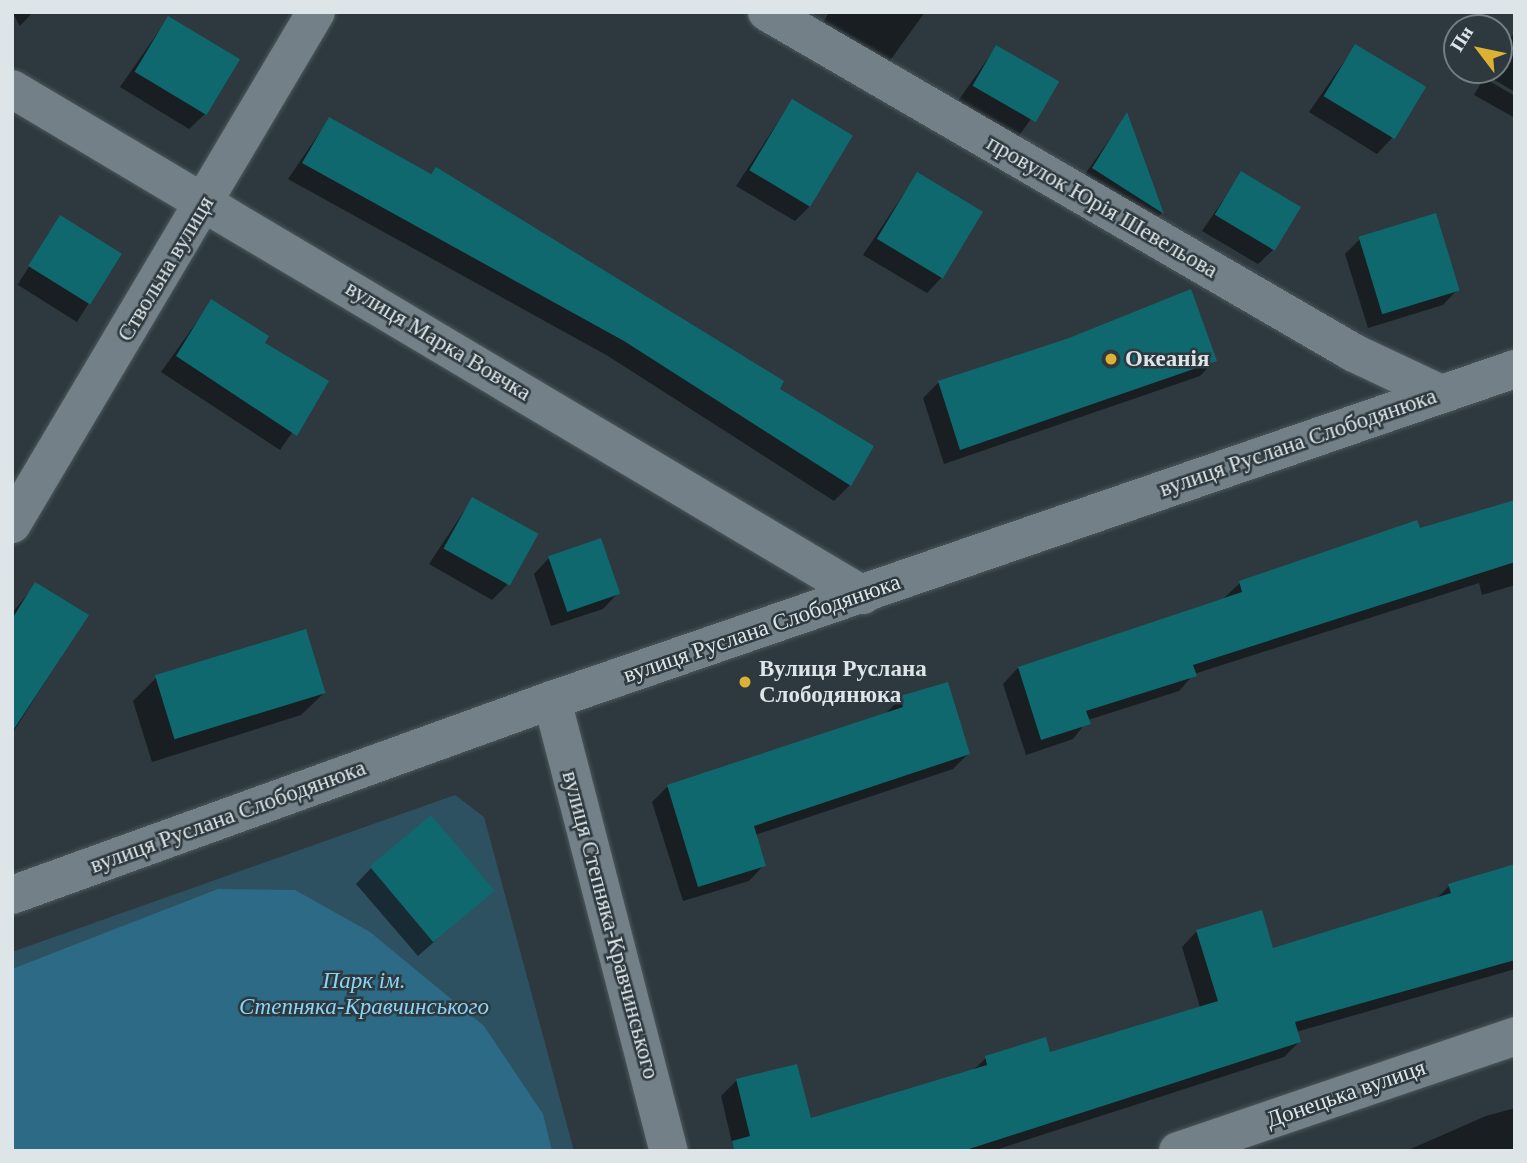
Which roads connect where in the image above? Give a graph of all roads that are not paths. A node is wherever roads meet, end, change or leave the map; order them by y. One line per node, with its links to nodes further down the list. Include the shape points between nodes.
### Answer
1 (316, 12): 4 (street, Ствольна вулиця)
2 (767, 12): 6 (street, провулок Юрія Шевельова, via 1354,353)
3 (12, 89): 4 (street, вулиця Марка Вовчка)
4 (206, 202): 7 (street, Ствольна вулиця); 8 (street, вулиця Марка Вовчка)
5 (1515, 369): 6 (street, вулиця Руслана Слободянюка)
6 (1441, 394): 8 (street, вулиця Руслана Слободянюка)
7 (12, 524)
8 (863, 595): 9 (street, вулиця Руслана Слободянюка)
9 (552, 700): 10 (street, вулиця Руслана Слободянюка); 12 (street, вулиця Степняка-Кравчинського)
10 (12, 895)
11 (1515, 1036): 13 (street, Донецька вулиця)
12 (669, 1151)
13 (1178, 1151)

